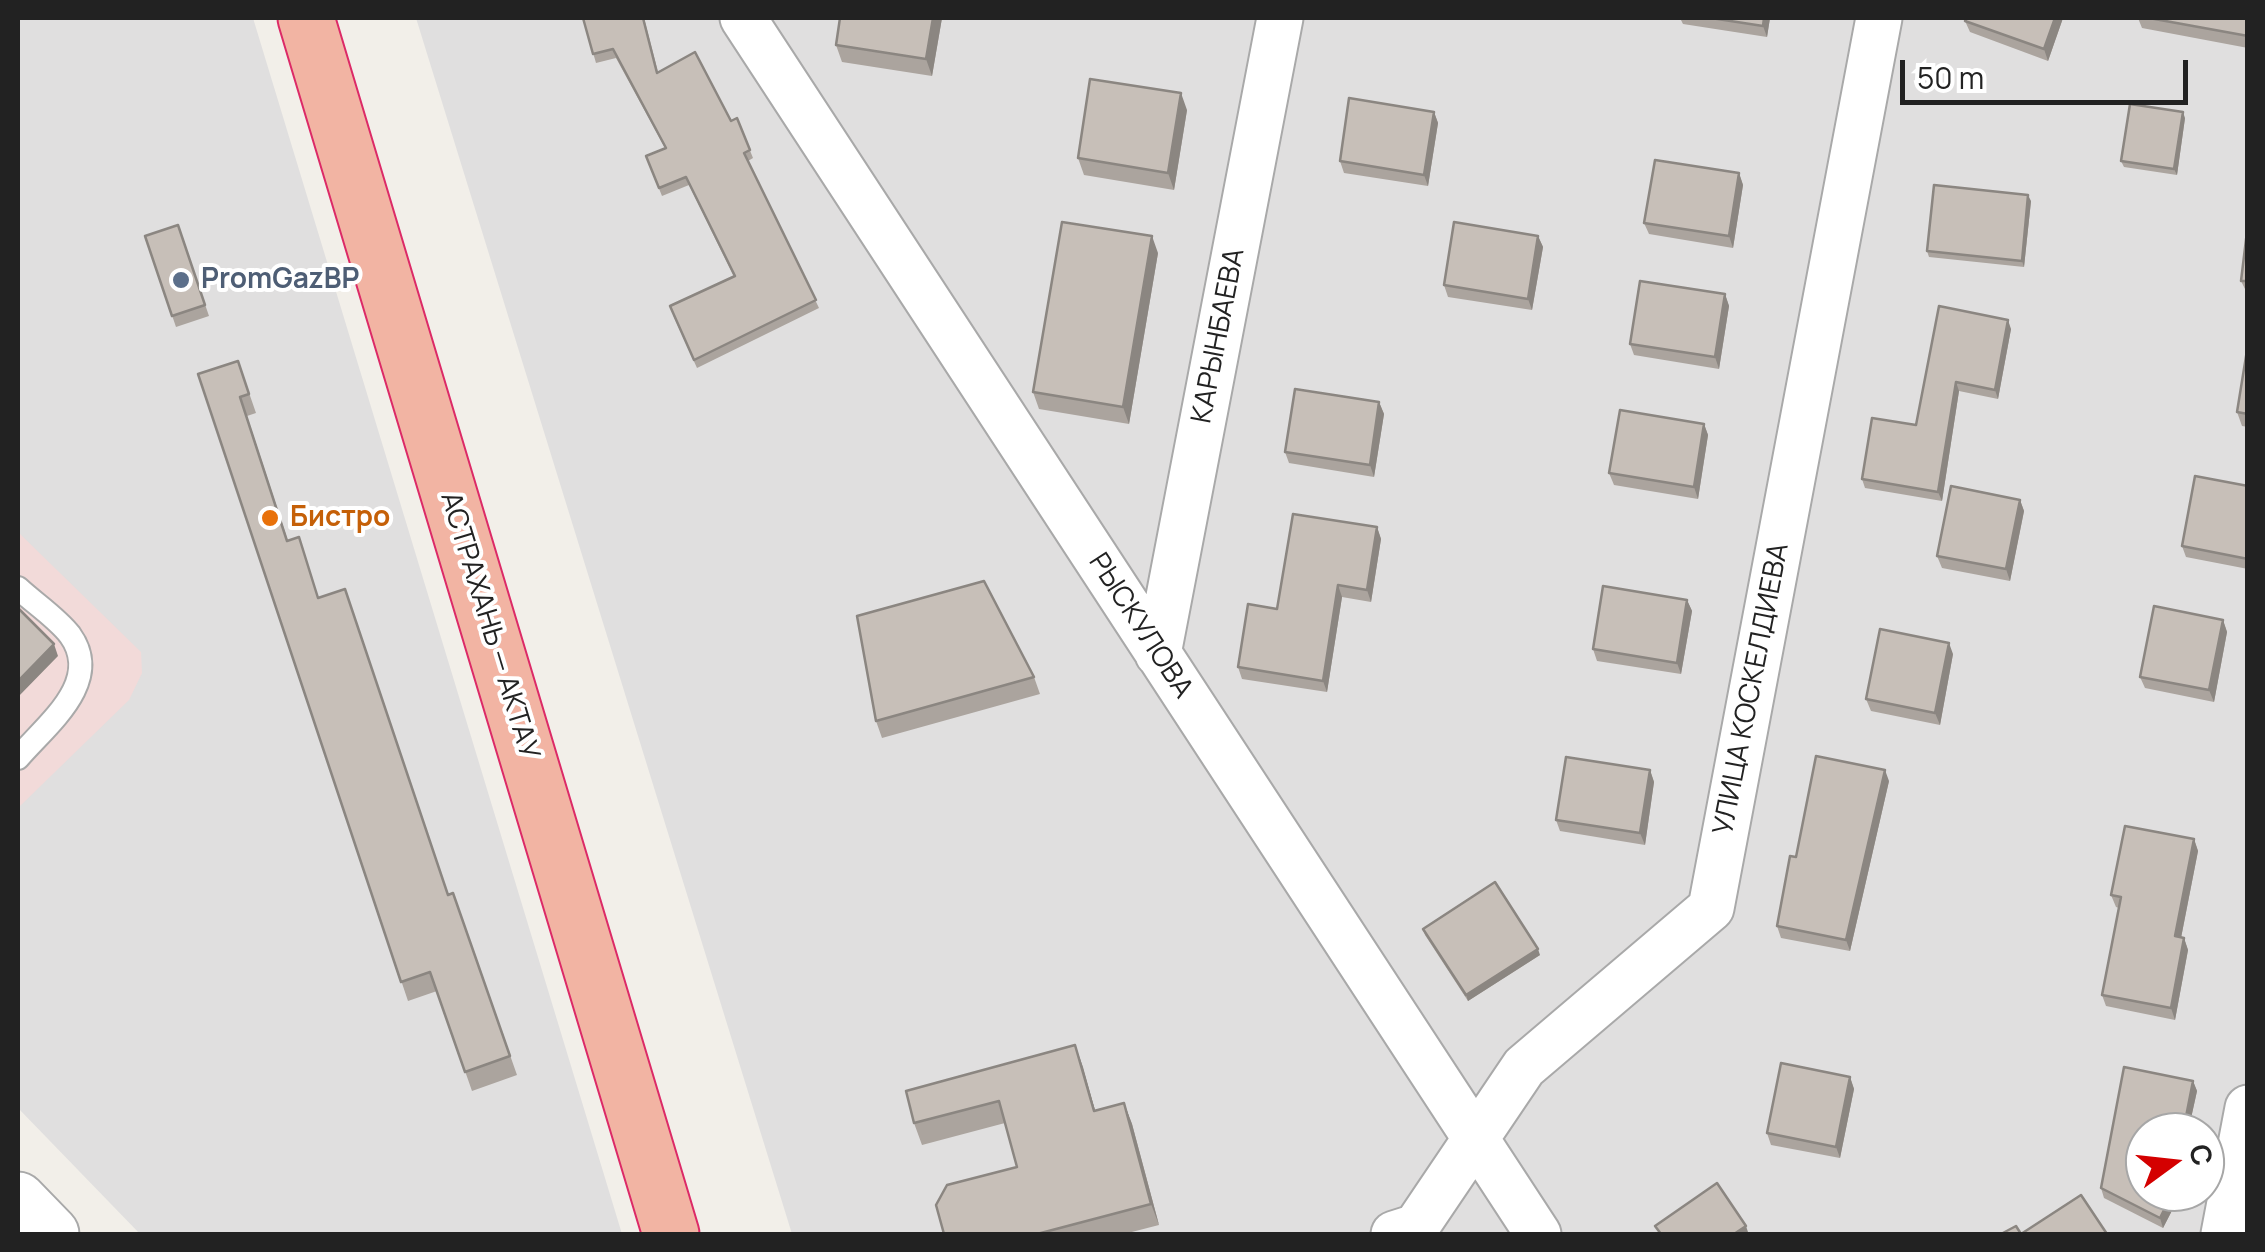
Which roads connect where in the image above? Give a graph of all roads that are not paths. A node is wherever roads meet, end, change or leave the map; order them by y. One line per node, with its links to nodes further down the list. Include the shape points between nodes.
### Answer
1 (306, 18): 12 (highway, АСТРАХАНЬ — АКТАУ)
2 (744, 18): 6 (street, РЫСКУЛОВА)
3 (1280, 18): 6 (street, КАРЫНБАЕВА)
4 (1879, 18): 9 (street, УЛИЦА КОСКЕЛДИЕВА, via 1710,908 1524,1067)
5 (18, 588): 7 (lane, via 70,636 81,661 80,684)
6 (1158, 654): 9 (street, РЫСКУЛОВА)
7 (18, 758)
8 (2248, 1108): 15 (street)
9 (1475, 1136): 13 (street, УЛИЦА КОСКЕЛДИЕВА, via 1416,1227); 14 (street, РЫСКУЛОВА)
10 (18, 1200): 11 (street)
11 (51, 1234)
12 (671, 1234)
13 (1394, 1234)
14 (1538, 1234)
15 (2224, 1234)

